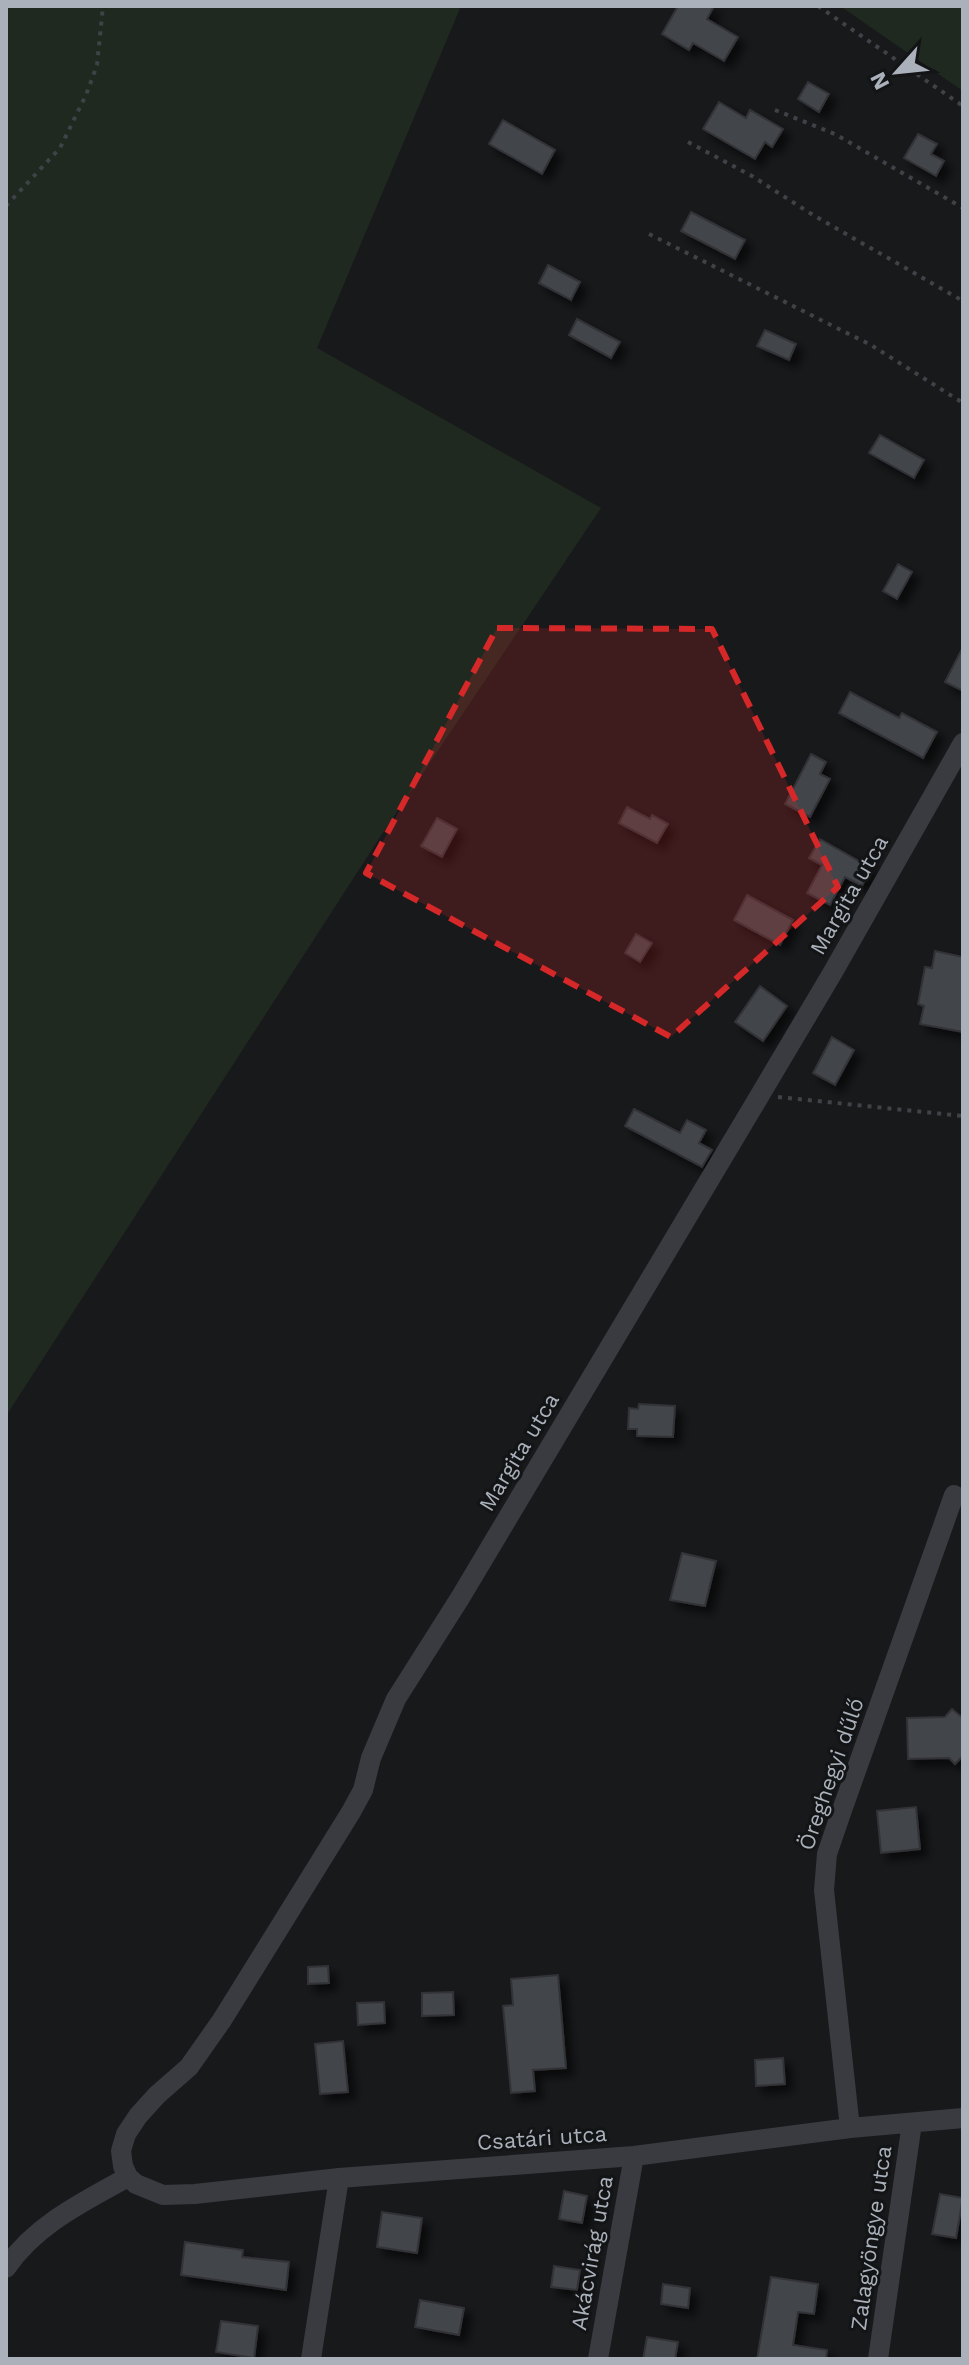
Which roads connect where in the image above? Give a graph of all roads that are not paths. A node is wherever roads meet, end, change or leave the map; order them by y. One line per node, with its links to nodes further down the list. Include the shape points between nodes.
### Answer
1 (963, 743): 7 (street, Margita utca, via 833,972 396,1699 351,1812 222,2020 189,2067 157,2095 126,2134 121,2151)
2 (954, 1495): 5 (street, Öreghegyi dűlő, via 826,1865 824,1890)
3 (963, 2118): 4 (street, Csatári utca)
4 (912, 2123): 5 (street, Csatári utca); 12 (street, Zalagyöngye utca)
5 (850, 2128): 6 (street, Csatári utca)
6 (634, 2156): 8 (street, Csatári utca); 11 (street, Akácvirág utca)
7 (128, 2177): 8 (street, Csatári utca, via 163,2195); 9 (street, via 40,2231)
8 (339, 2178): 10 (street)
9 (6, 2268)
10 (311, 2359)
11 (598, 2359)
12 (878, 2359)

